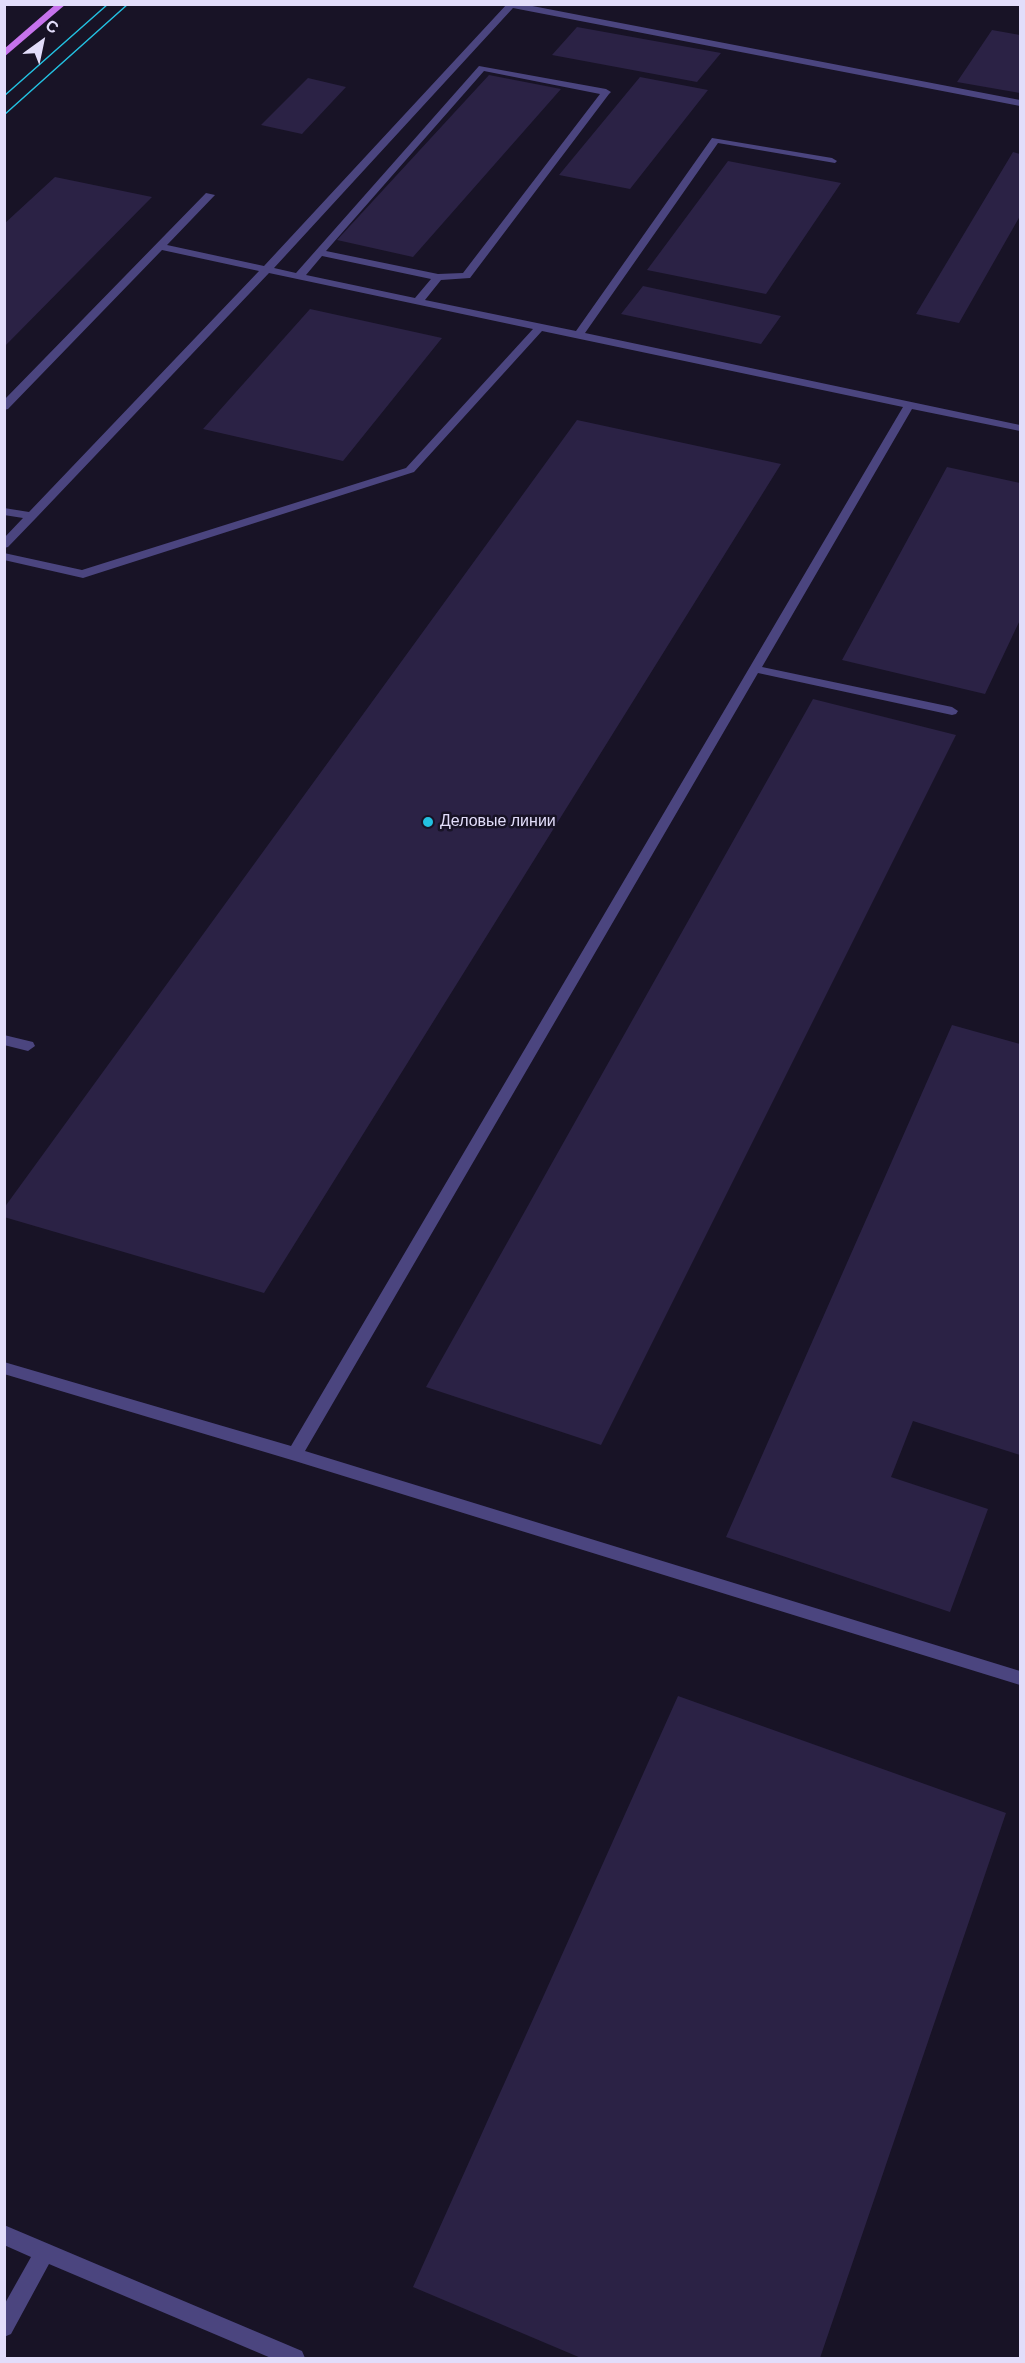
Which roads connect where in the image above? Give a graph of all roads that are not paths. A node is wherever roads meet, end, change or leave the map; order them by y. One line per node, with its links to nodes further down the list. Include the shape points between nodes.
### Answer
1 (62, 4): 3 (main road)
2 (512, 5): 4 (lane); 9 (lane)
3 (4, 54)
4 (1020, 103)
5 (832, 161): 14 (lane, via 715,140)
6 (210, 195): 7 (lane)
7 (160, 247): 9 (lane); 16 (lane)
8 (321, 253): 10 (lane); 11 (lane); 11 (lane, via 482,68 606,92 466,276)
9 (266, 270): 10 (lane); 19 (lane)
10 (298, 277): 12 (lane)
11 (438, 277): 12 (lane)
12 (417, 302): 13 (lane)
13 (539, 328): 14 (lane); 21 (lane, via 410,470 83,574)
14 (578, 336): 15 (lane)
15 (909, 405): 17 (lane); 22 (lane)
16 (4, 407)
17 (1020, 428)
18 (4, 511): 19 (lane)
19 (32, 516): 20 (lane)
20 (4, 545)
21 (4, 556)
22 (755, 669): 23 (lane); 27 (lane)
23 (952, 711)
24 (4, 1040): 25 (lane)
25 (28, 1046)
26 (4, 1368): 27 (lane)
27 (295, 1454): 28 (lane)
28 (1020, 1678)
29 (4, 2235): 30 (lane)
30 (45, 2252): 31 (lane); 32 (lane)
31 (4, 2327)
32 (295, 2358)

